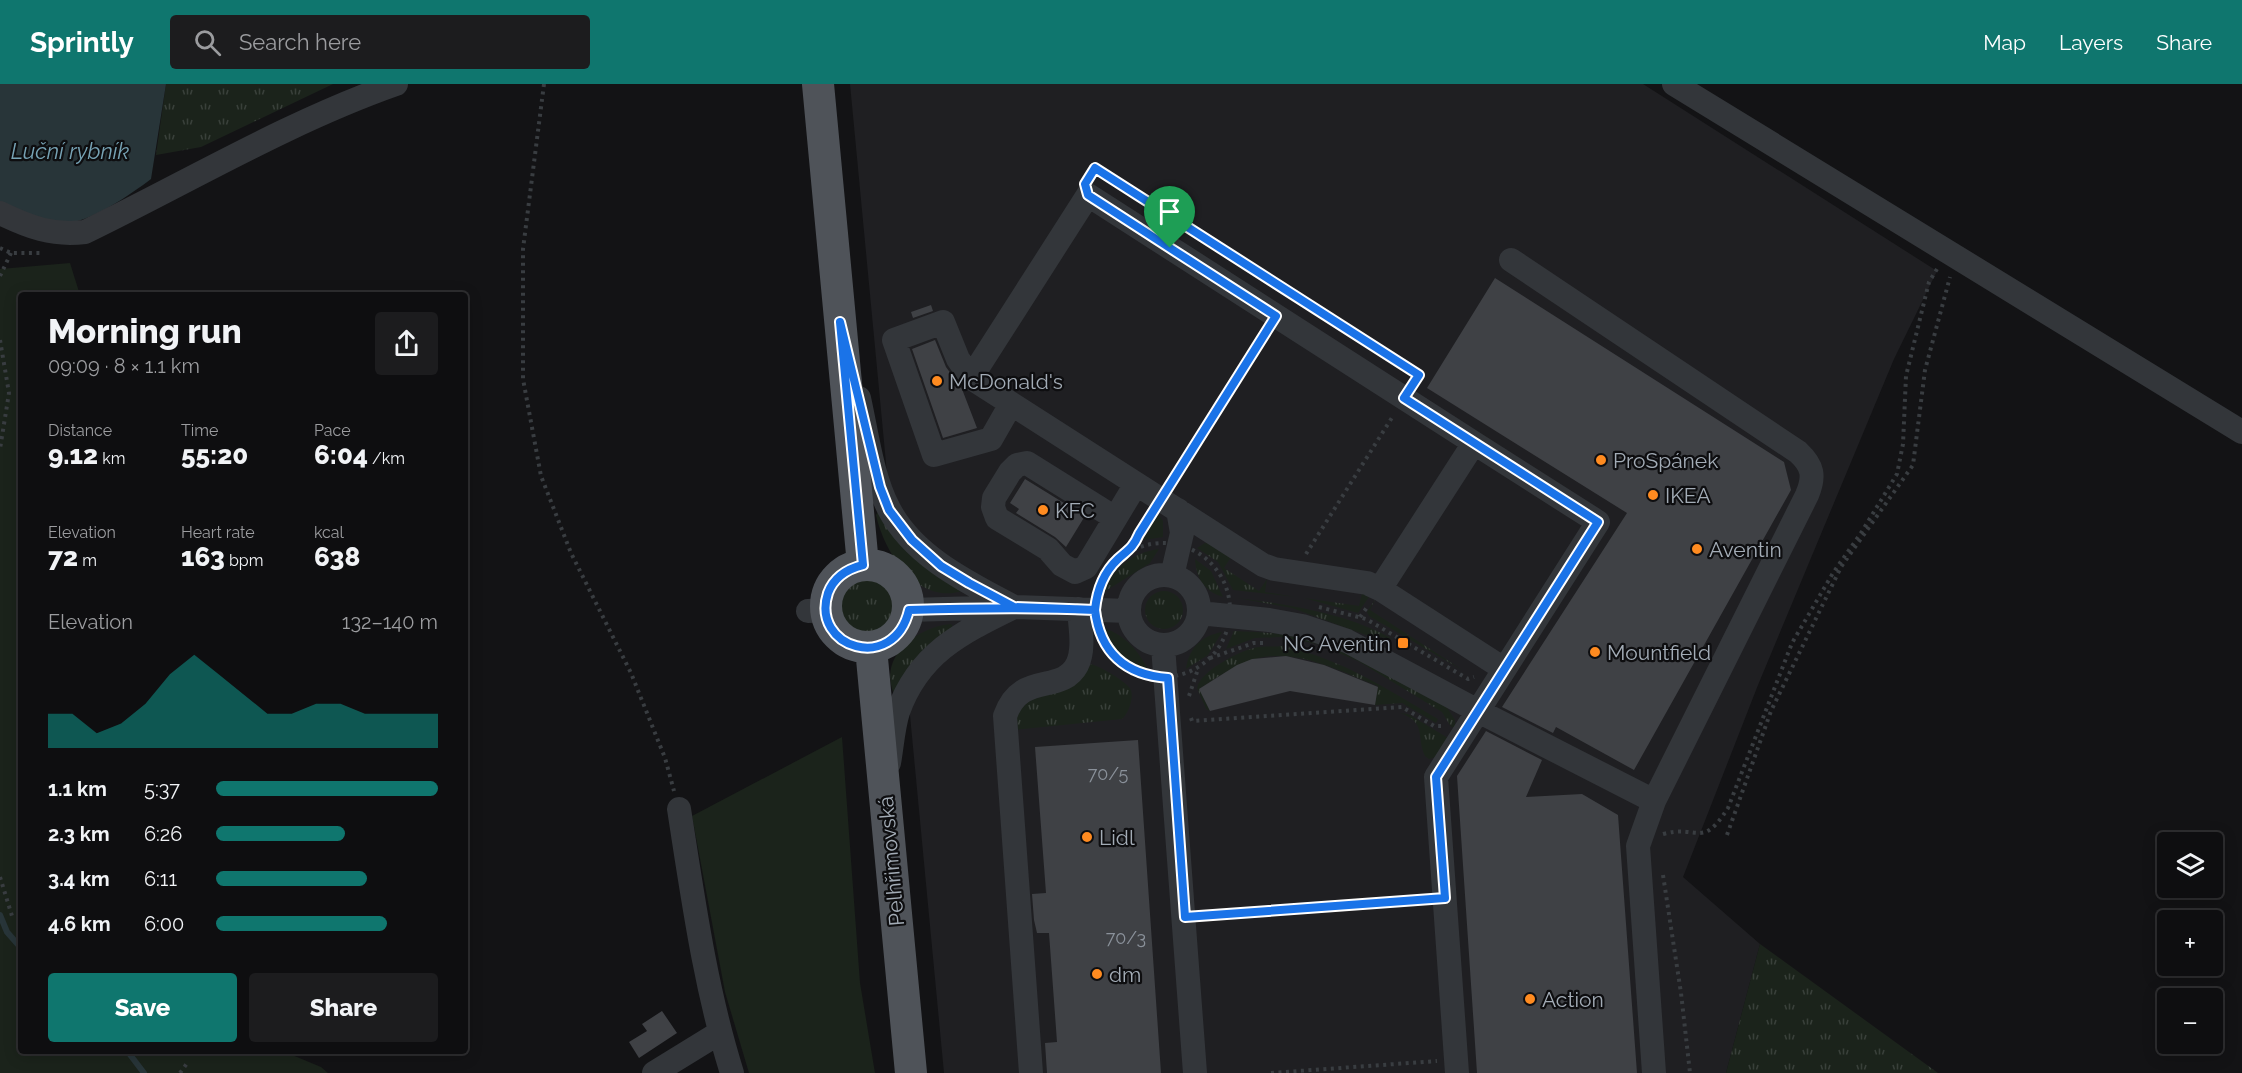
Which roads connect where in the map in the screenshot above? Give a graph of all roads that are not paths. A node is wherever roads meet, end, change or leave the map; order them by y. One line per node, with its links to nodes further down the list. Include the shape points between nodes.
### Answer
1 (396, 84): 4 (street, via 290,128 85,232 42,231)
2 (818, 84): 6 (main road)
3 (1674, 84): 9 (street)
4 (0, 213)
5 (1511, 260): 27 (street, via 1798,452 1812,470 1813,482 1807,495)
6 (840, 322): 14 (main road); 17 (street, via 889,510 912,540 941,566)
7 (971, 378): 8 (street); 8 (street, via 958,359 943,322 894,340 934,455 991,439); 10 (street, via 1088,195)
8 (1011, 404): 11 (street)
9 (2242, 432)
10 (1474, 442): 16 (street); 24 (street, via 1598,522)
11 (1136, 484): 12 (street); 13 (street)
12 (1169, 505): 15 (street, via 1182,533); 16 (street, via 1263,565 1367,583)
13 (1115, 518): 13 (street, via 1027,463 1010,472 994,498 997,518 1048,549 1062,565 1075,572 1086,567)
14 (863, 565): 19 (main road, via 887,569 897,576 906,592); 23 (main road, via 835,580 817,610 841,638)
15 (1172, 576): 20 (street, via 1151,577 1142,583 1130,600); 21 (street, via 1192,589)
16 (1380, 589): 24 (street)
17 (1014, 607): 18 (street); 19 (street); 26 (street, via 958,636 918,672 897,715)
18 (1087, 609): 20 (street); 34 (street, via 1077,665 1066,678 1025,688 1014,698 1005,716)
19 (909, 610): 23 (main road, via 901,631 892,640)
20 (1128, 611): 22 (street, via 1130,622 1143,639)
21 (1199, 613): 22 (street, via 1188,636); 25 (street, via 1302,626 1347,641)
22 (1163, 646): 35 (street)
23 (871, 648): 26 (main road, Pelhřimovská)
24 (1504, 669): 25 (street)
25 (1478, 711): 27 (street); 30 (street, via 1451,732 1436,777)
26 (885, 789): 33 (main road, Pelhřimovská)
27 (1654, 801): 36 (street, via 1638,846)
28 (679, 809): 29 (street)
29 (719, 1033): 31 (street); 32 (street)
30 (1456, 1066)
31 (654, 1073)
32 (732, 1073)
33 (911, 1073)
34 (1031, 1073)
35 (1195, 1073)
36 (1654, 1073)

